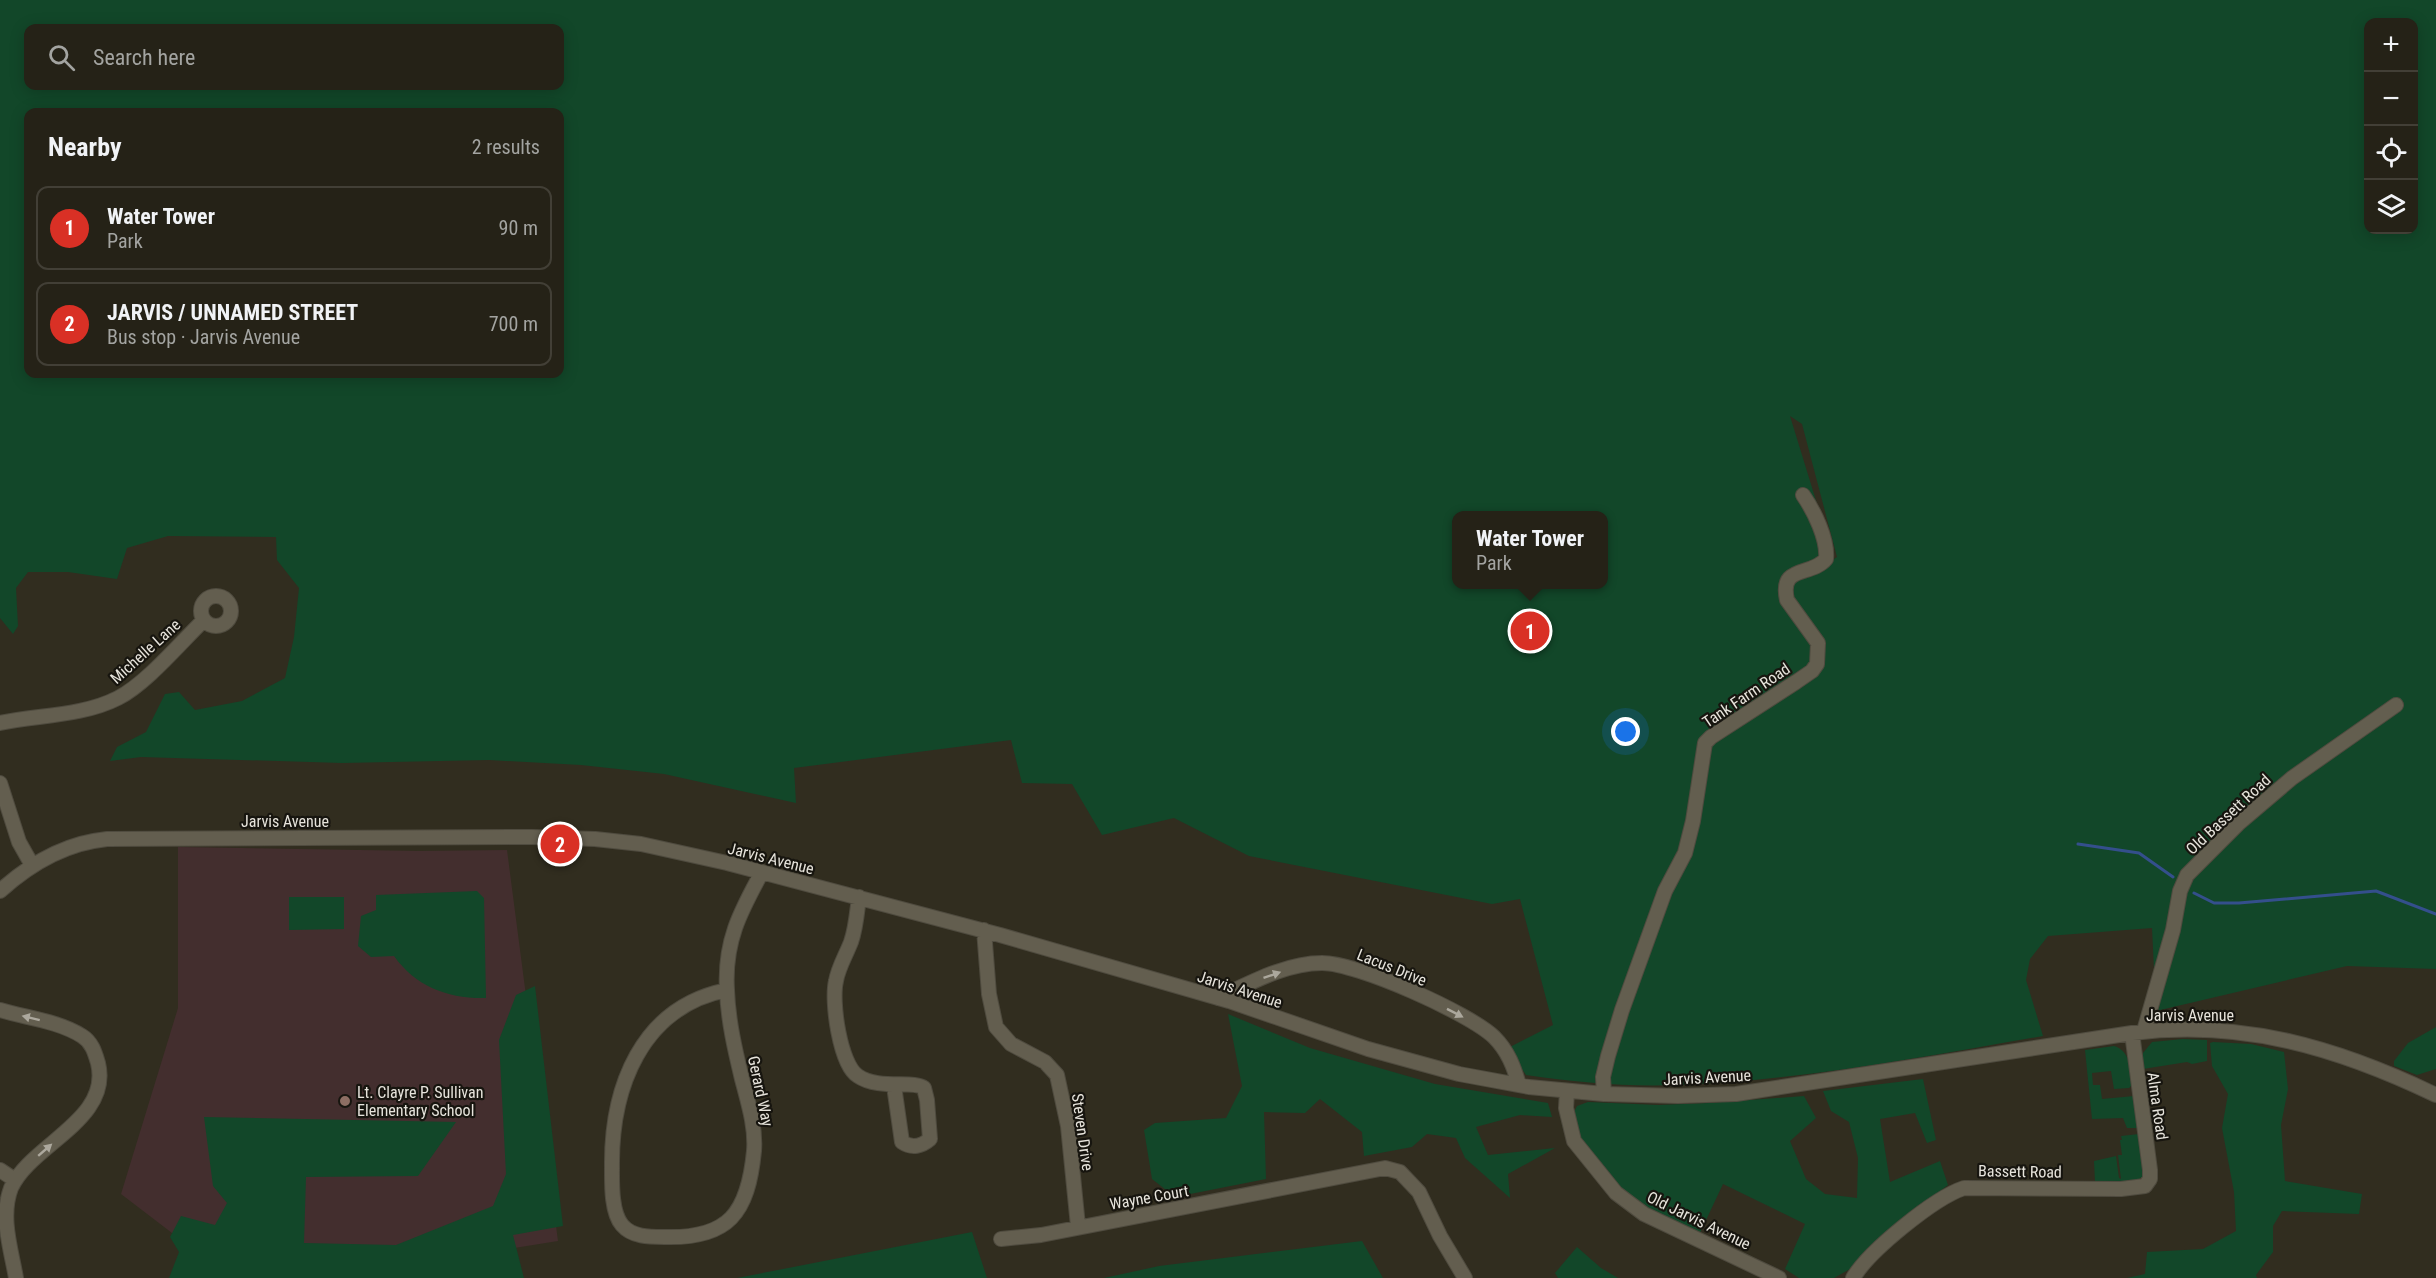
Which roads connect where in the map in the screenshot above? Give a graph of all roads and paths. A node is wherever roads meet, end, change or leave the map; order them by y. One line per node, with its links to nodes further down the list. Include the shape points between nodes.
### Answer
1 (1803, 495): 18 (street, Tank Farm Road, via 1826,548 1826,559 1790,577 1786,593 1818,643 1816,664 1796,682 1705,743 1685,852 1665,891 1622,1010 1606,1065)
2 (204, 620): 4 (street, Michelle Lane, via 138,684 118,698 83,709)
3 (2396, 705): 14 (street, Old Bassett Road, via 2292,778 2187,875 2173,930)
4 (0, 723)
5 (0, 783): 6 (street, via 19,842)
6 (32, 865): 7 (street, Jarvis Avenue, via 69,846 117,838 531,837 641,844); 8 (street, Jarvis Avenue)
7 (762, 872): 9 (street, Jarvis Avenue); 11 (street, Gerard Way, via 729,944)
8 (0, 891)
9 (859, 897): 10 (street, Jarvis Avenue); 16 (street, via 852,939 835,982 837,1020 852,1071 866,1080)
10 (984, 930): 12 (street, Jarvis Avenue); 23 (street, Steven Drive, via 996,1027 1011,1044 1045,1062 1057,1075 1068,1126)
11 (727, 990): 11 (street, Gerard Way, via 689,1004 666,1018 640,1048 628,1073 615,1119 612,1177 617,1216 625,1228 636,1234 687,1238 714,1232 729,1222 745,1193 754,1138)
12 (1218, 998): 15 (street, Jarvis Avenue, via 1398,1058); 15 (street, Lacus Drive, one-way to 15, via 1299,966 1349,966 1485,1029 1510,1059)
13 (0, 1010): 21 (street, one-way to 13, via 86,1110 97,1092 100,1075 92,1047 82,1036 48,1022)
14 (2138, 1032): 18 (street, Jarvis Avenue, via 1752,1092); 19 (street, Jarvis Avenue, via 2220,1030 2285,1039 2322,1048); 22 (street, Alma Road)
15 (1519, 1085): 17 (street, Jarvis Avenue)
16 (894, 1086): 16 (street, via 915,1084 924,1088 931,1131 926,1143 908,1146 902,1142)
17 (1567, 1091): 18 (street, Jarvis Avenue); 27 (street, Old Jarvis Avenue, via 1566,1108 1574,1141 1616,1193 1670,1228)
18 (1604, 1094)
19 (2436, 1095)
20 (0, 1170): 21 (street)
21 (15, 1180): 25 (street, via 6,1221)
22 (2148, 1184): 28 (street, Bassett Road, via 2132,1189 1964,1188 1952,1192 1896,1232)
23 (1078, 1226): 24 (street, Wayne Court); 26 (street, Wayne Court, via 1385,1168 1400,1172 1419,1192)
24 (1001, 1239)
25 (14, 1278)
26 (1466, 1278)
27 (1779, 1278)
28 (1853, 1278)

